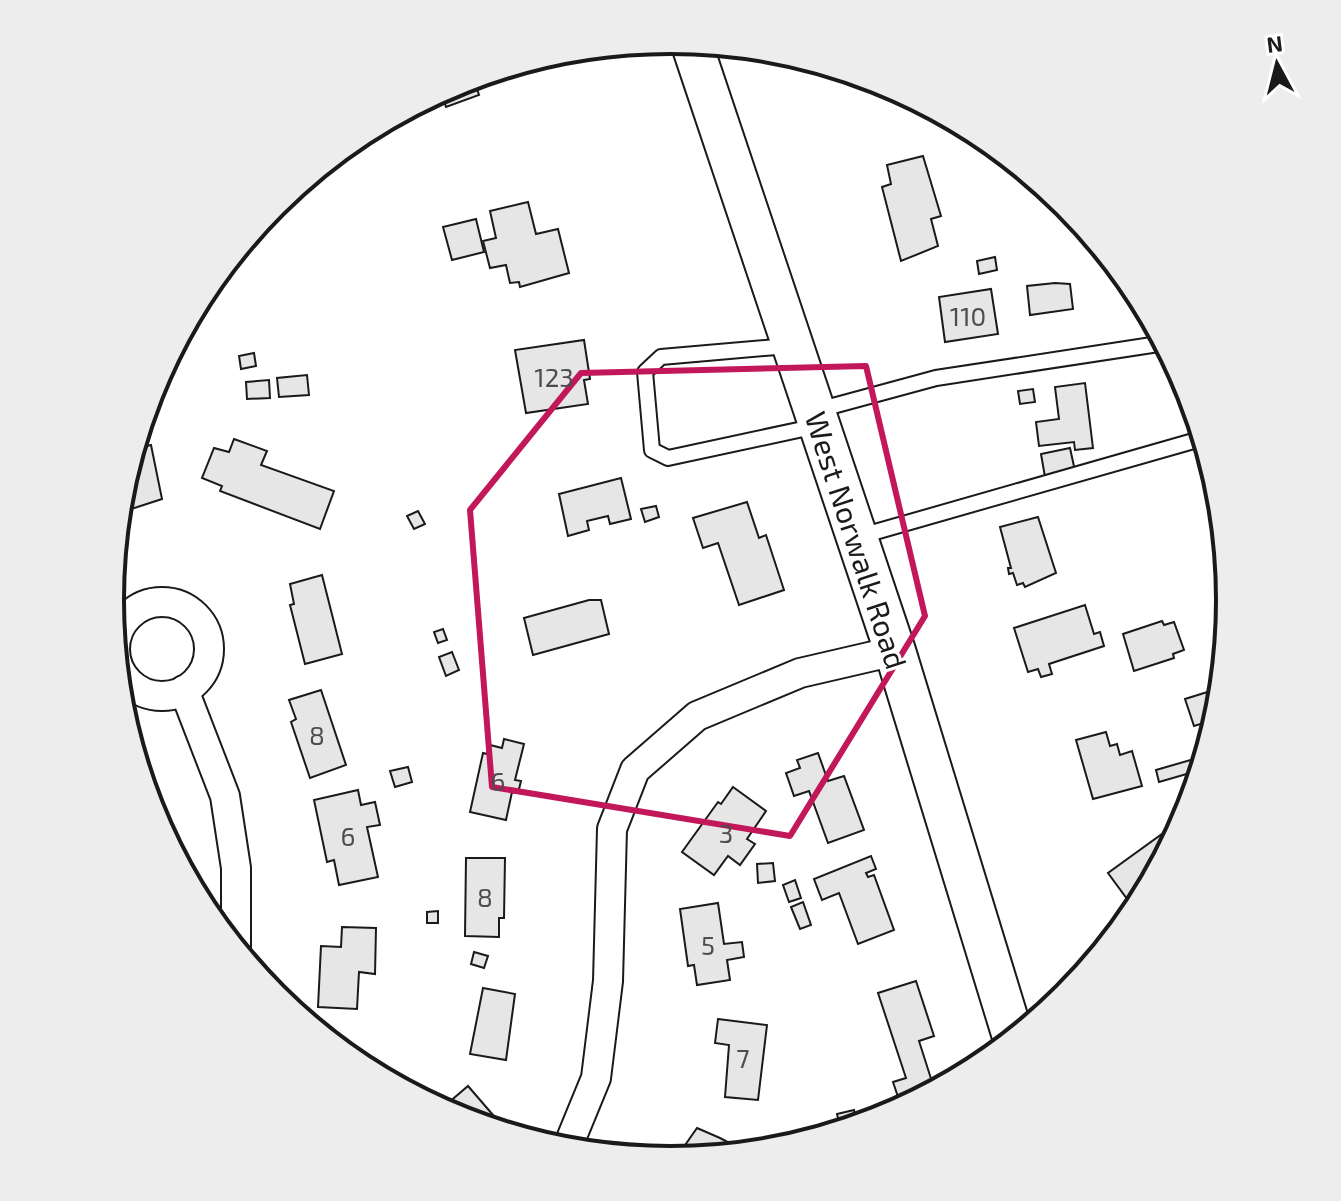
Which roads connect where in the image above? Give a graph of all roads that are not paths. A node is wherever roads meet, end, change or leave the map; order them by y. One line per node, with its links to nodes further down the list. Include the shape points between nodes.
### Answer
1 (695, 55): 3 (main road, West Norwalk Road)
2 (1153, 345): 4 (lane, via 936,378)
3 (793, 346): 4 (main road, West Norwalk Road); 4 (lane, via 661,357 653,362 645,372 652,450 668,458)
4 (817, 418): 6 (main road, West Norwalk Road)
5 (1193, 441): 6 (lane)
6 (856, 537): 7 (main road, West Norwalk Road)
7 (895, 651): 10 (main road, West Norwalk Road); 11 (street, via 800,673 697,716 635,770 612,829 608,981 596,1078)
8 (184, 690): 9 (street, via 225,796 236,868)
9 (236, 932)
10 (1010, 1028)
11 (572, 1137)

